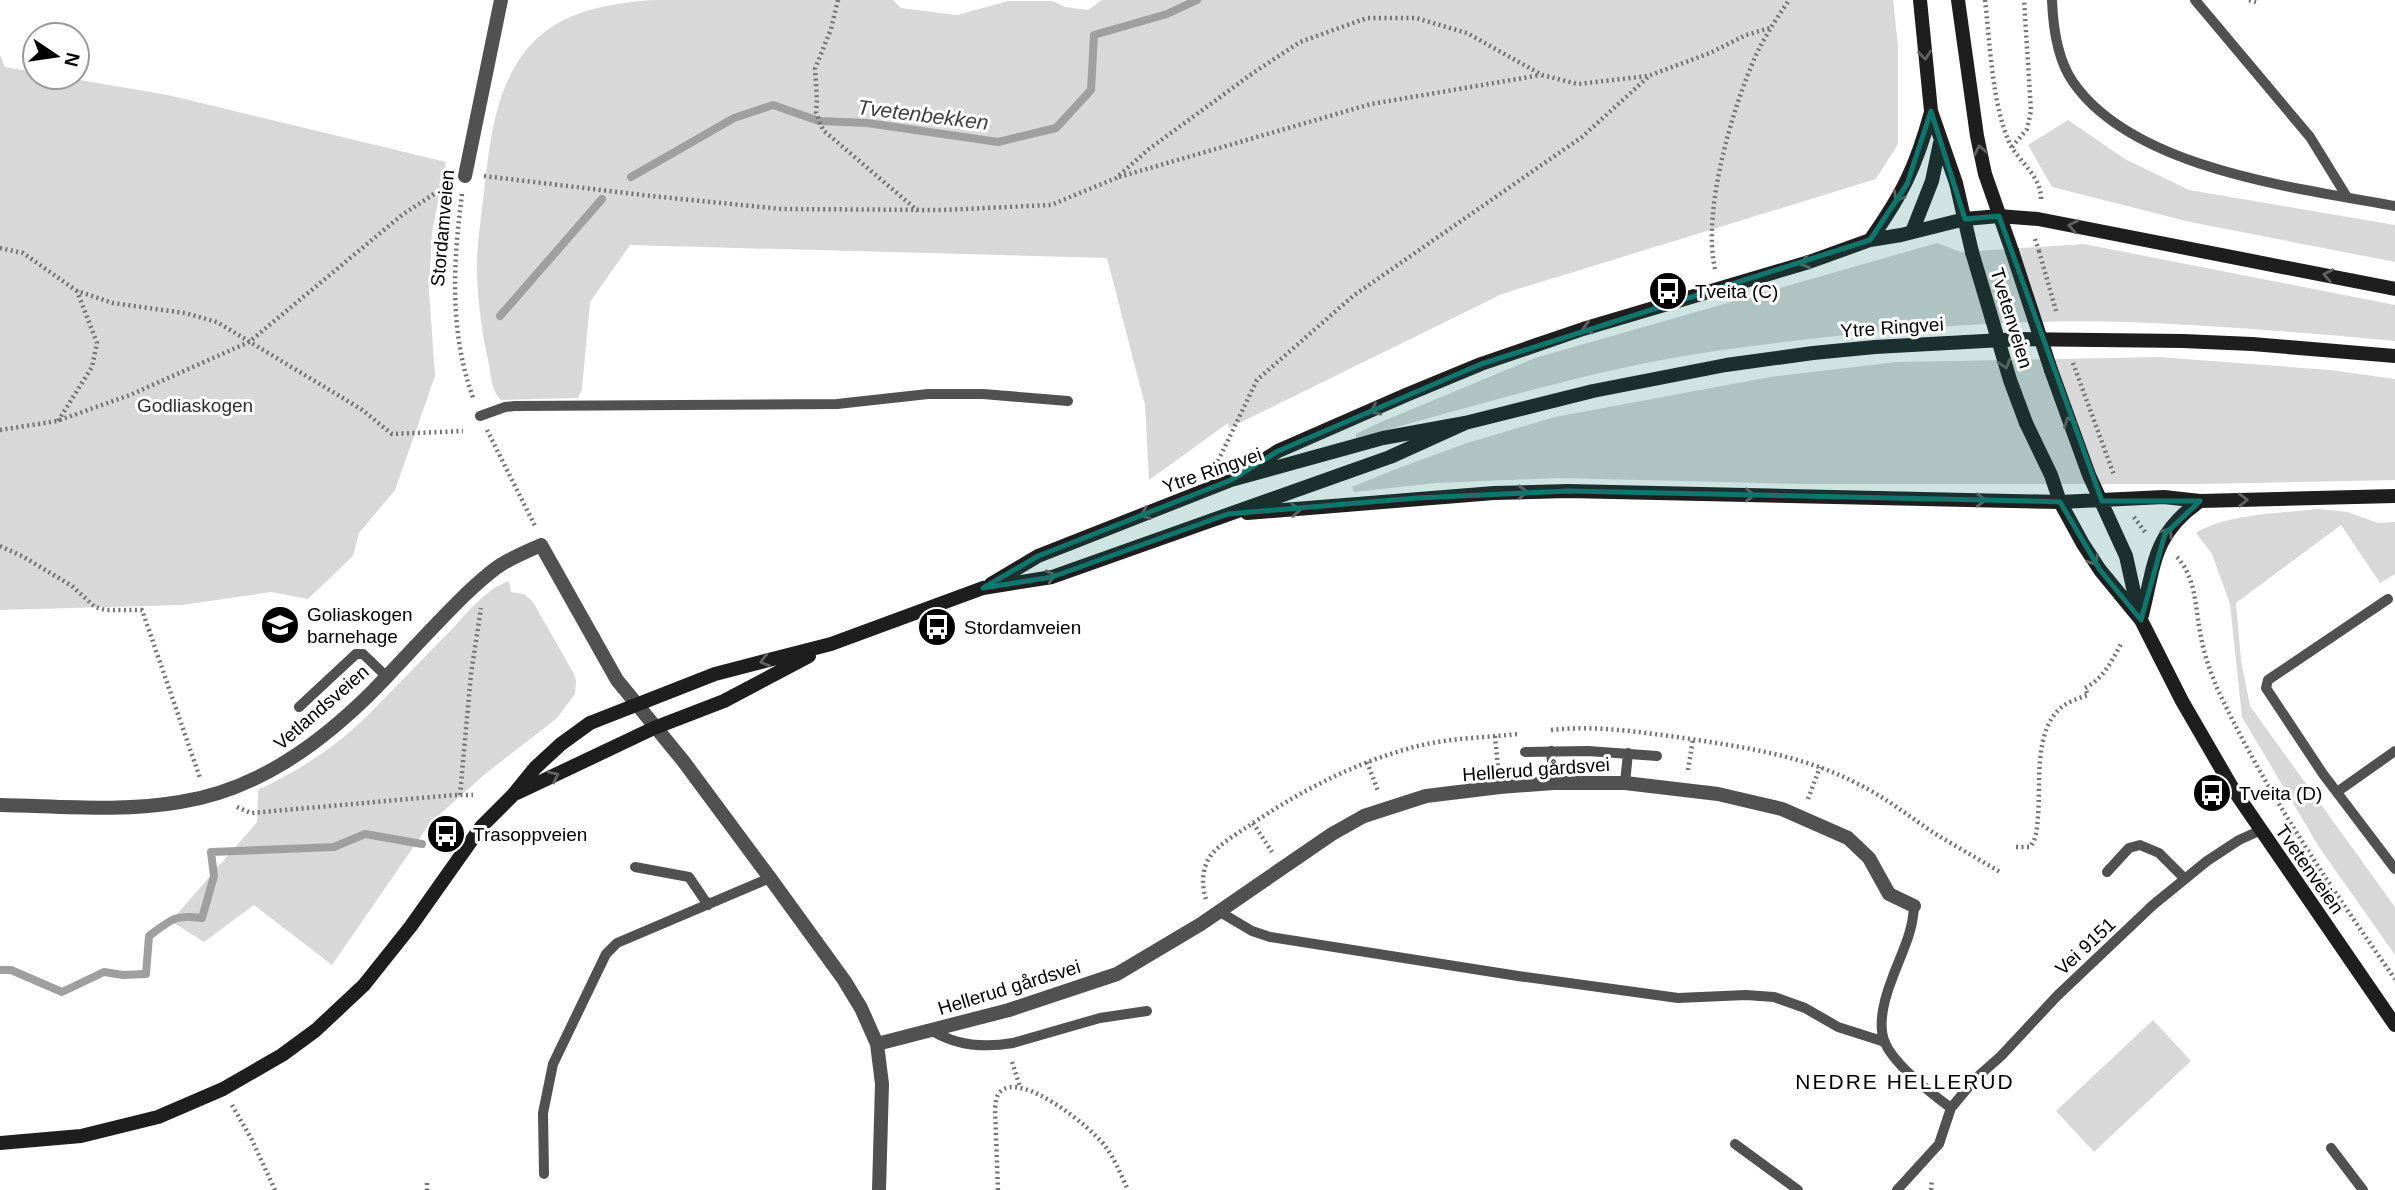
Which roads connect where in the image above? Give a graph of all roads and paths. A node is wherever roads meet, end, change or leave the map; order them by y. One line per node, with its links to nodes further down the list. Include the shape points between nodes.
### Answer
1 (501, 0): 18 (street, Stordamveien)
2 (838, 0): 23 (path, via 815,69 816,112 823,130)
3 (1789, 0): 12 (path)
4 (1920, 0): 15 (main road, Tvetenveien, one-way to 15)
5 (1958, 0): 24 (main road, Tvetenveien, one-way to 5, via 1977,136)
6 (1985, 0): 17 (path, via 2001,116)
7 (2024, 0): 17 (path, via 2031,111 2027,129)
8 (2052, 0): 20 (lane, via 2065,66 2091,104 2112,123 2177,156)
9 (2195, 0): 20 (lane, via 2310,137)
10 (2249, 0): 11 (path)
11 (2255, 0)
12 (1770, 28): 14 (path); 30 (path, via 1741,97 1721,164 1712,243)
13 (1542, 75): 14 (path, via 1578,84); 19 (path, via 1371,104); 19 (path, via 1467,33 1416,18 1367,19 1300,42)
14 (1648, 76): 43 (path, via 1582,137 1353,296 1257,380)
15 (1931, 111): 16 (main road, Tvetenveien); 28 (main road, one-way to 28, via 1907,184)
16 (1940, 142): 25 (main road, Tvetenveien); 26 (main road, via 1929,190)
17 (2012, 147): 21 (path, via 2038,183)
18 (465, 176): 23 (path, via 782,209); 34 (path, via 402,215); 38 (path, Stordamveien, via 455,251 456,317 464,367)
19 (1115, 178): 23 (path, via 1051,205)
20 (2347, 197): 22 (lane)
21 (2041, 200)
22 (2395, 206)
23 (918, 211)
24 (1999, 216): 25 (main road); 31 (main road, one-way to 24, via 2038,219); 47 (main road, Tvetenveien, one-way to 24, bridge, via 2054,381)
25 (1965, 219): 26 (main road); 49 (main road, Tvetenveien, one-way to 49, bridge, via 2010,380)
26 (1912, 232): 28 (main road)
27 (2034, 235): 33 (path, bridge)
28 (1870, 240): 45 (main road, one-way to 45, via 1493,360 1278,451)
29 (0, 248): 32 (path, via 23,253)
30 (1716, 273)
31 (2395, 289)
32 (77, 291): 34 (path, via 113,303 216,322); 39 (path, via 97,343 92,367)
33 (2058, 318)
34 (249, 342): 39 (path, via 130,395); 42 (path, via 361,409 392,434)
35 (2069, 353): 44 (path, bridge)
36 (2395, 359): 40 (main road, Ytre Ringvei, via 2328,350 2100,339 1875,347 1648,379)
37 (1068, 401): 38 (lane, via 928,394 837,404 515,406)
38 (480, 416): 53 (path, Stordamveien)
39 (57, 421): 41 (path)
40 (1465, 424): 45 (main road, Ytre Ringvei, via 1384,438); 51 (main road, Ytre Ringvei, via 1390,457)
41 (0, 430)
42 (463, 431)
43 (1219, 461)
44 (2115, 475)
45 (1231, 480): 57 (main road, Ytre Ringvei, one-way to 57, via 1049,551)
46 (2395, 496): 48 (main road, one-way to 46)
47 (2102, 501): 48 (main road, via 2164,497); 49 (main road); 59 (main road, Tvetenveien, via 2126,556)
48 (2200, 501): 59 (main road, one-way to 48, via 2165,534 2182,513)
49 (2060, 502): 51 (main road, one-way to 49, via 1568,491); 59 (main road, Tvetenveien, one-way to 59, via 2100,570)
50 (2130, 509): 52 (path)
51 (1228, 514): 57 (main road, Ytre Ringvei, one-way to 51, via 1052,577)
52 (2151, 537)
53 (541, 545): 56 (street, Vetlandsveien); 63 (street)
54 (0, 546): 80 (path, via 72,586 95,607 142,610)
55 (2172, 552): 99 (path, via 2192,582 2204,652 2227,708 2310,857)
56 (485, 576): 62 (street, Vetlandsveien); 81 (path)
57 (984, 588): 60 (main road, Ytre Ringvei)
58 (2388, 599): 79 (lane, via 2266,685)
59 (2141, 620): 88 (main road, Tvetenveien, via 2207,747)
60 (831, 644): 63 (main road, Ytre Ringvei, one-way to 63, via 715,674); 65 (main road, Ytre Ringvei, via 724,701)
61 (2121, 644): 89 (path, via 2104,674 2085,688 2088,695 2064,705 2046,728 2041,745 2037,833 2030,847)
62 (386, 676): 64 (lane, via 363,654 356,654); 80 (street, Vetlandsveien, via 339,722 283,765)
63 (636, 706): 65 (street); 82 (main road, via 590,723 535,768)
64 (299, 707)
65 (654, 728): 82 (main road, one-way to 65); 94 (street)
66 (1495, 736): 77 (path)
67 (1693, 739): 78 (path)
68 (1551, 751): 70 (lane); 71 (lane); 75 (lane)
69 (2395, 751): 79 (lane)
70 (1525, 752)
71 (1628, 753): 72 (lane); 76 (lane)
72 (1657, 756)
73 (1367, 762): 85 (path)
74 (1820, 767): 86 (path)
75 (1554, 783): 76 (street, Hellerud gårdsvei); 77 (street, Hellerud gårdsvei)
76 (1625, 783): 78 (street, Hellerud gårdsvei)
77 (1500, 786): 85 (street, Hellerud gårdsvei, via 1426,796)
78 (1684, 790): 86 (street, Hellerud gårdsvei)
79 (2337, 792): 92 (lane)
80 (213, 795): 81 (path, via 251,813); 84 (street, Vetlandsveien, via 132,806)
81 (460, 795): 83 (path)
82 (513, 795): 107 (main road, via 466,845 411,926 357,992 282,1055)
83 (473, 796)
84 (0, 805)
85 (1384, 809): 91 (street, Hellerud gårdsvei, via 1332,834)
86 (1802, 816): 97 (street, Hellerud gårdsvei, via 1860,847 1889,894)
87 (1254, 823): 91 (path)
88 (2259, 831): 95 (lane, Vei 9151); 101 (main road, Tvetenveien)
89 (2016, 848)
90 (635, 867): 96 (lane, via 690,877)
91 (1282, 868): 98 (street, Hellerud gårdsvei)
92 (2395, 869)
93 (2107, 872): 95 (lane, via 2129,848 2140,845 2159,853)
94 (770, 878): 96 (lane); 104 (street, via 844,980)
95 (2185, 878): 108 (lane, Vei 9151, via 2057,996)
96 (708, 905): 112 (lane, via 657,925 606,954 559,1049 547,1084)
97 (1914, 906): 103 (lane, Hellerud gårdsvei, via 1910,937 1885,1002)
98 (1220, 912): 102 (street, Hellerud gårdsvei, via 1117,974); 103 (lane, via 1270,937 1531,978 1678,998 1774,997 1838,1027)
99 (2395, 979)
100 (1147, 1011): 102 (lane, via 995,1046 978,1047)
101 (2395, 1025)
102 (931, 1030): 104 (street, Hellerud gårdsvei)
103 (1885, 1042): 108 (lane, via 1927,1090)
104 (877, 1044): 116 (street, via 882,1084)
105 (1013, 1063): 106 (path)
106 (1020, 1087): 117 (path, via 1001,1090 997,1096); 118 (path, via 1045,1097 1104,1144)
107 (222, 1089): 109 (main road, via 119,1128); 114 (path, via 253,1140)
108 (1951, 1108): 120 (lane, via 1938,1144)
109 (0, 1143)
110 (1735, 1144): 119 (lane)
111 (2331, 1148): 121 (lane)
112 (544, 1174)
113 (427, 1183): 115 (path)
114 (275, 1190)
115 (427, 1190)
116 (878, 1190)
117 (998, 1190)
118 (1128, 1190)
119 (1798, 1190)
120 (1897, 1190)
121 (2363, 1190)

